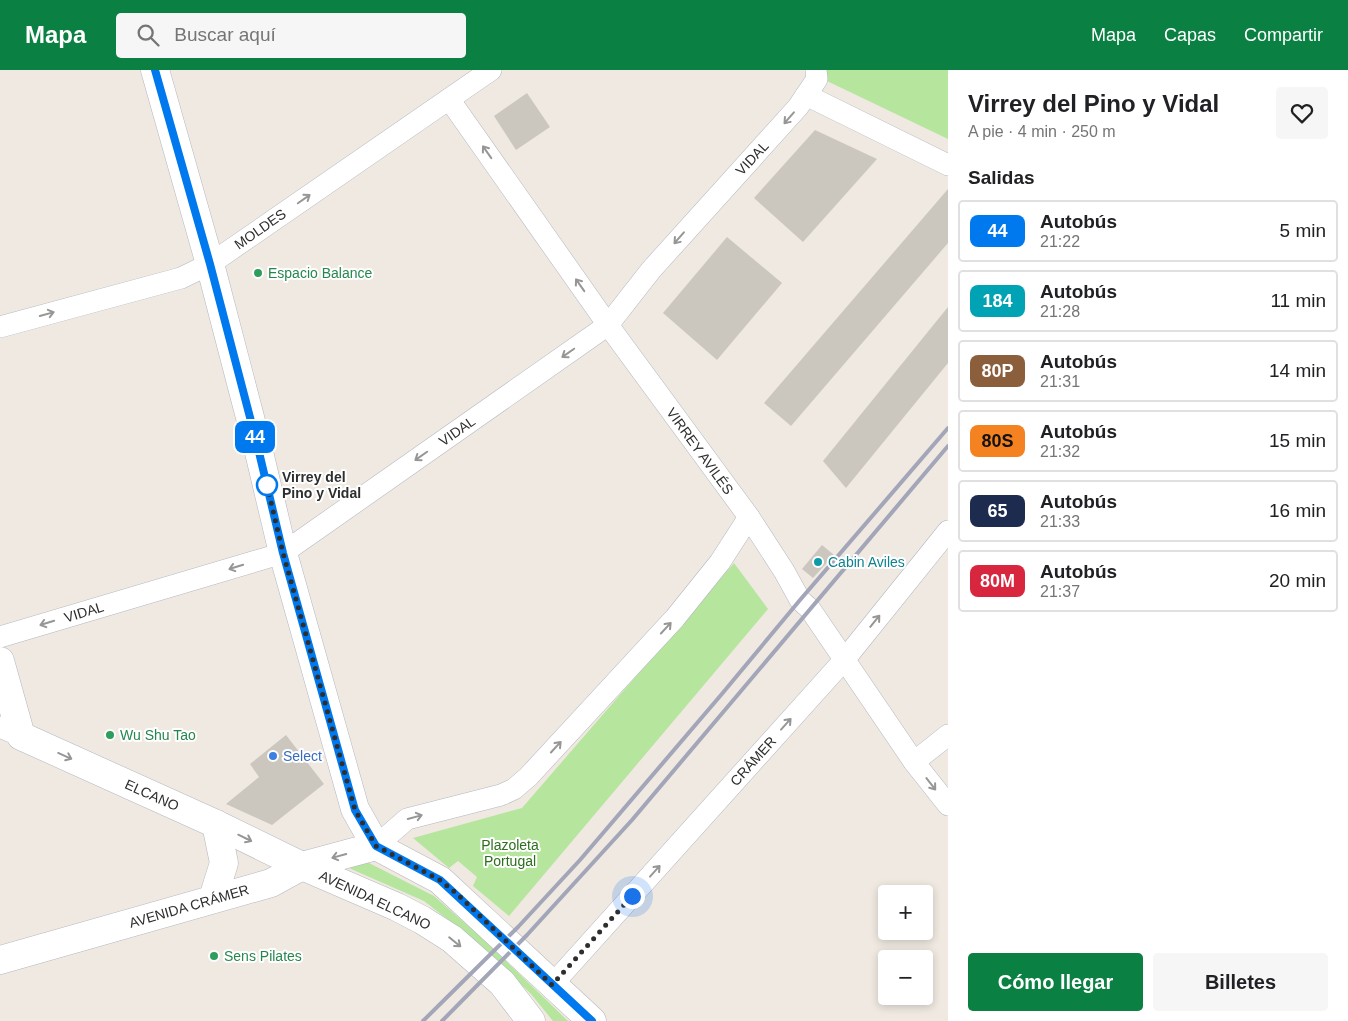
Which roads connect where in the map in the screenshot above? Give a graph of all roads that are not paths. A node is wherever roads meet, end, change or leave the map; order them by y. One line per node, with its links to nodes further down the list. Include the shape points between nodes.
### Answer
1 (154, 70): 6 (street)
2 (491, 70): 4 (street, MOLDES)
3 (813, 81): 5 (street); 7 (street, VIDAL, one-way to 7, via 798,108 705,208)
4 (449, 99): 6 (street, MOLDES, one-way to 4); 7 (street, VIRREY AVILÉS, one-way to 4)
5 (948, 165)
6 (210, 264): 8 (street, MOLDES, one-way to 6, via 181,278); 11 (street)
7 (608, 325): 9 (street, VIRREY AVILÉS); 11 (street, VIDAL, one-way to 11)
8 (0, 327)
9 (749, 517): 13 (street, VIRREY AVILÉS, via 800,600); 20 (street, one-way to 9, via 407,819 501,795 528,777 675,618 720,562)
10 (948, 531): 13 (street, CRÁMER, one-way to 10)
11 (283, 553): 12 (street, VIDAL, one-way to 12); 20 (street, via 355,810)
12 (0, 637)
13 (845, 659): 17 (street, VIRREY AVILÉS); 24 (street, CRÁMER, one-way to 13)
14 (0, 661): 15 (street)
15 (10, 731): 19 (street, ELCANO, one-way to 19)
16 (948, 734): 17 (street)
17 (914, 762): 18 (street, VIRREY AVILÉS, one-way to 18)
18 (948, 805)
19 (216, 824): 21 (street, ELCANO, one-way to 21); 22 (street, via 224,863)
20 (376, 846): 21 (street, AVENIDA CRÁMER, one-way to 21); 24 (street, via 440,880)
21 (302, 866): 22 (street, AVENIDA CRÁMER, via 271,883); 25 (street, AVENIDA ELCANO, one-way to 25, via 397,907 452,939 502,983)
22 (212, 898): 23 (street, AVENIDA CRÁMER)
23 (0, 960)
24 (552, 985): 26 (street)
25 (531, 1021)
26 (592, 1021)

